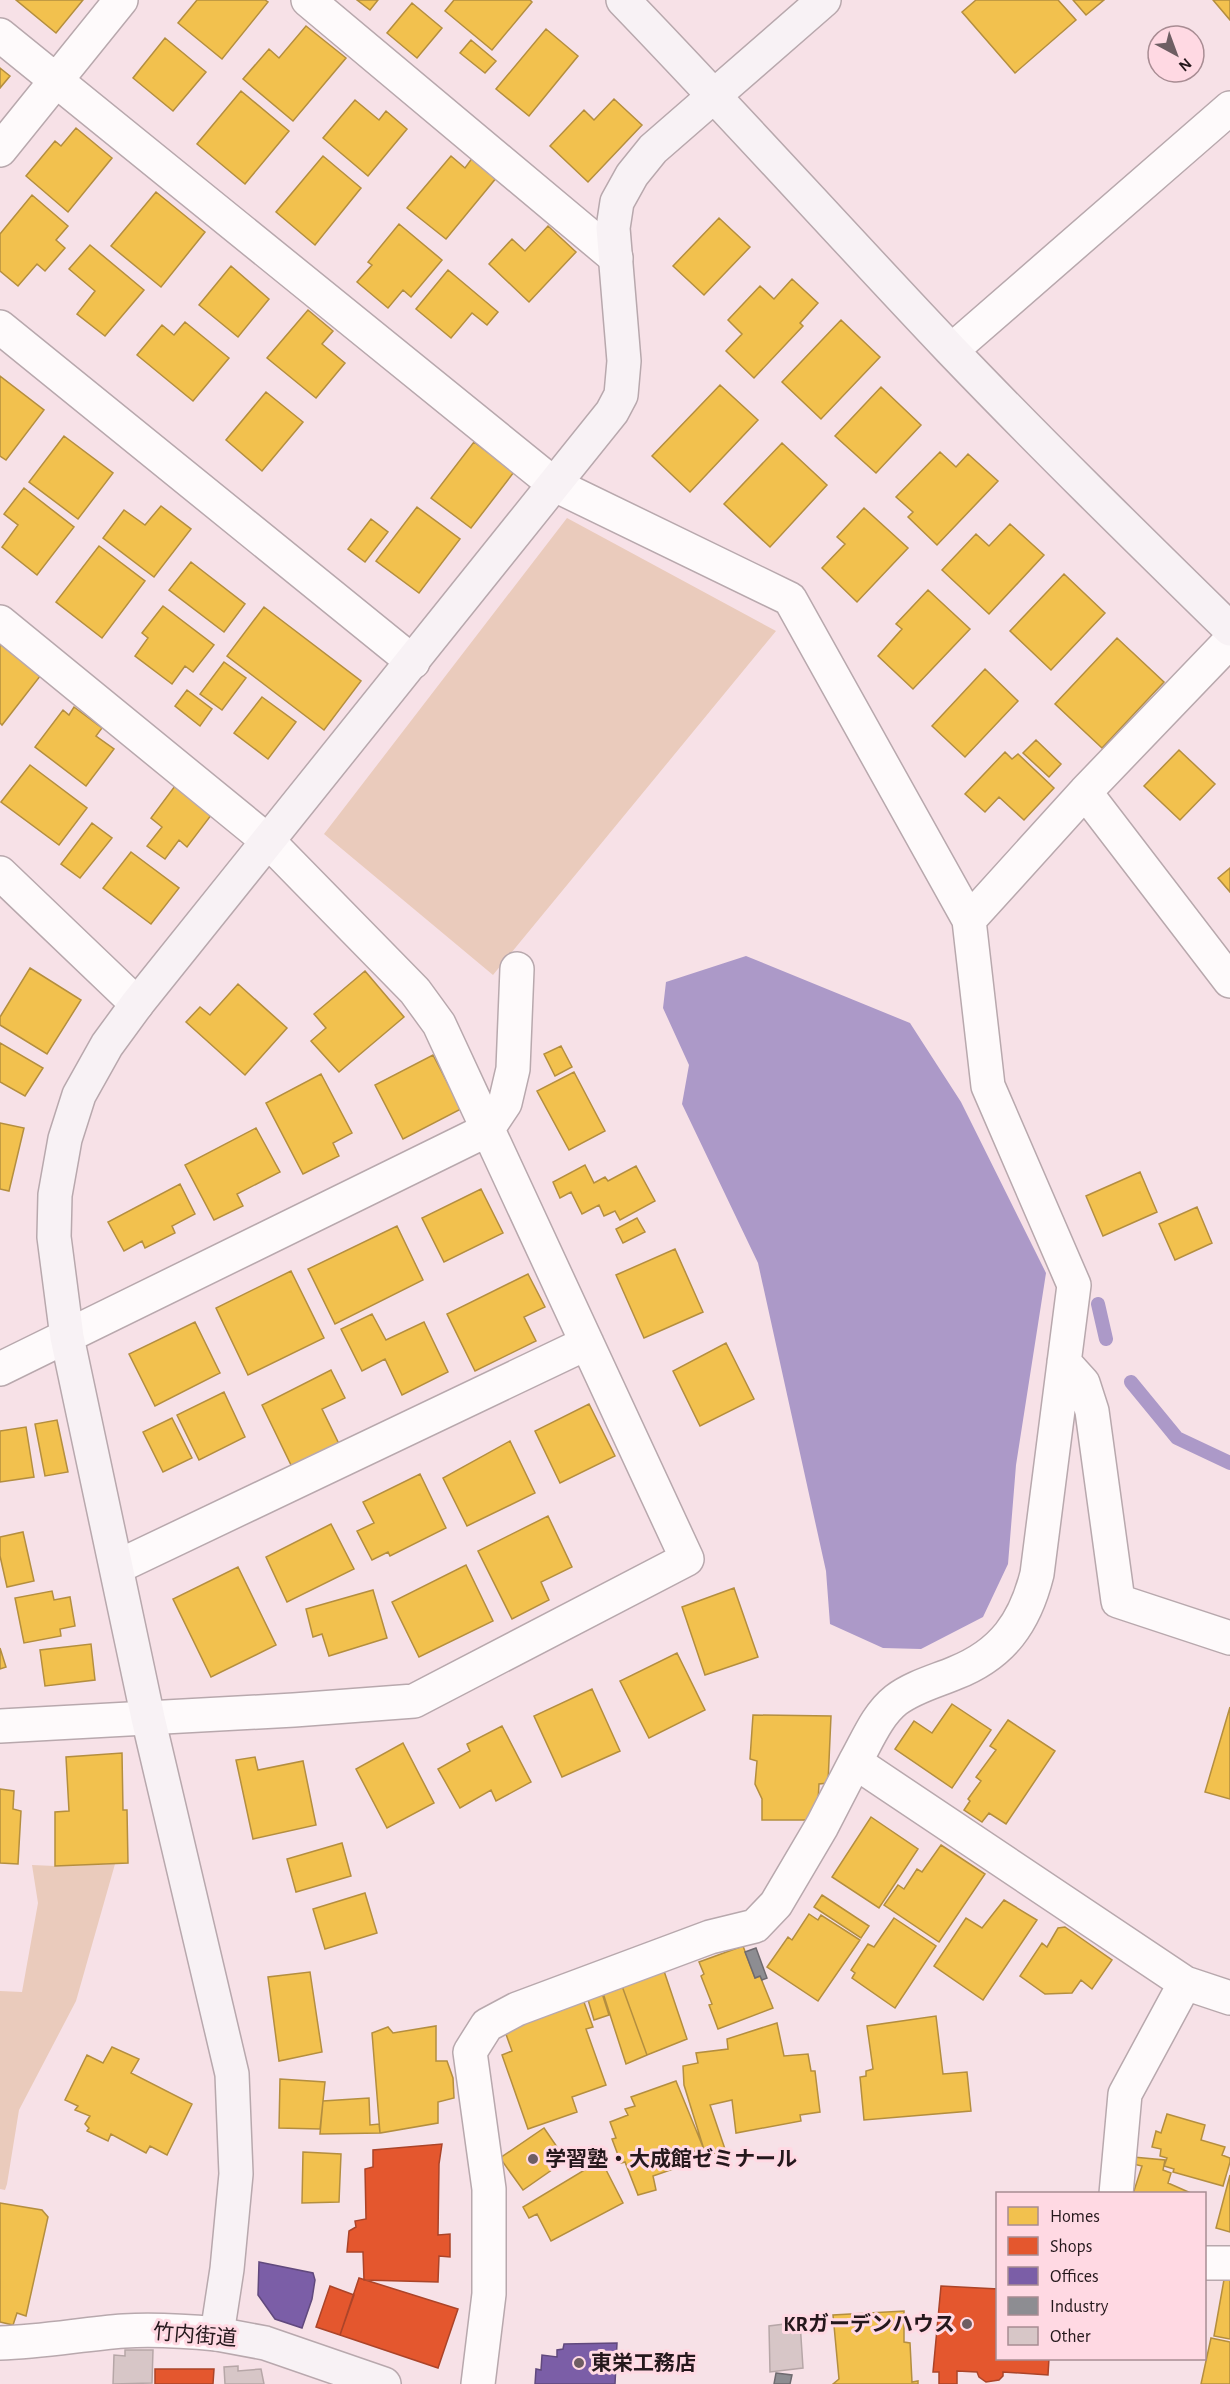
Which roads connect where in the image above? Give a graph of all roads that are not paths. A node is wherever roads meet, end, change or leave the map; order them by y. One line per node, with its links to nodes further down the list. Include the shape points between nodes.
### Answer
1 (122, 0): 6 (street)
2 (308, 0): 10 (street)
3 (623, 0): 7 (street)
4 (824, 0): 7 (street)
5 (0, 35): 6 (street)
6 (56, 80): 9 (street); 13 (street)
7 (714, 95): 10 (street, via 653,149 632,175 617,202 613,228); 12 (street)
8 (1228, 112): 12 (street)
9 (0, 150)
10 (616, 258): 13 (street, via 624,361 621,395 600,429)
11 (0, 327): 17 (street)
12 (952, 350): 15 (street)
13 (555, 485): 17 (street); 21 (street, via 790,599)
14 (0, 622): 19 (street)
15 (1230, 629)
16 (1230, 642): 18 (street)
17 (413, 662): 19 (street)
18 (1085, 792): 21 (street); 23 (street)
19 (268, 842): 24 (street); 25 (street, via 415,991 439,1024)
20 (3, 882): 24 (street)
21 (969, 920): 28 (street, via 988,1086 1074,1286)
22 (517, 969): 25 (street, via 513,1069 505,1103)
23 (1230, 981)
24 (137, 1004): 26 (street, via 107,1045 79,1095 64,1140 55,1195 54,1237)
25 (487, 1130): 26 (street); 27 (street)
26 (67, 1337): 29 (street); 30 (street)
27 (587, 1343): 30 (street); 32 (street, via 687,1559 414,1701)
28 (1064, 1362): 31 (street, via 1083,1383 1092,1411 1118,1601); 34 (street, via 1038,1574 1025,1613 1014,1631 978,1662 896,1700)
29 (0, 1369)
30 (117, 1567): 32 (street)
31 (1230, 1638)
32 (148, 1718): 33 (street); 40 (street, via 232,2074 236,2174)
33 (0, 1726)
34 (855, 1762): 35 (street); 43 (street, via 776,1904 755,1926 710,1937 517,2009 487,2025 470,2052 489,2189 489,2294)
35 (1185, 1983): 36 (street); 37 (street, via 1125,2094)
36 (1230, 1998)
37 (1116, 2192)
38 (1230, 2263): 39 (street)
39 (1206, 2264)
40 (217, 2334): 41 (street, 竹内街道, via 173,2329 122,2331); 42 (street, 竹内街道, via 266,2343)
41 (0, 2343)
42 (384, 2384)
43 (478, 2384)

